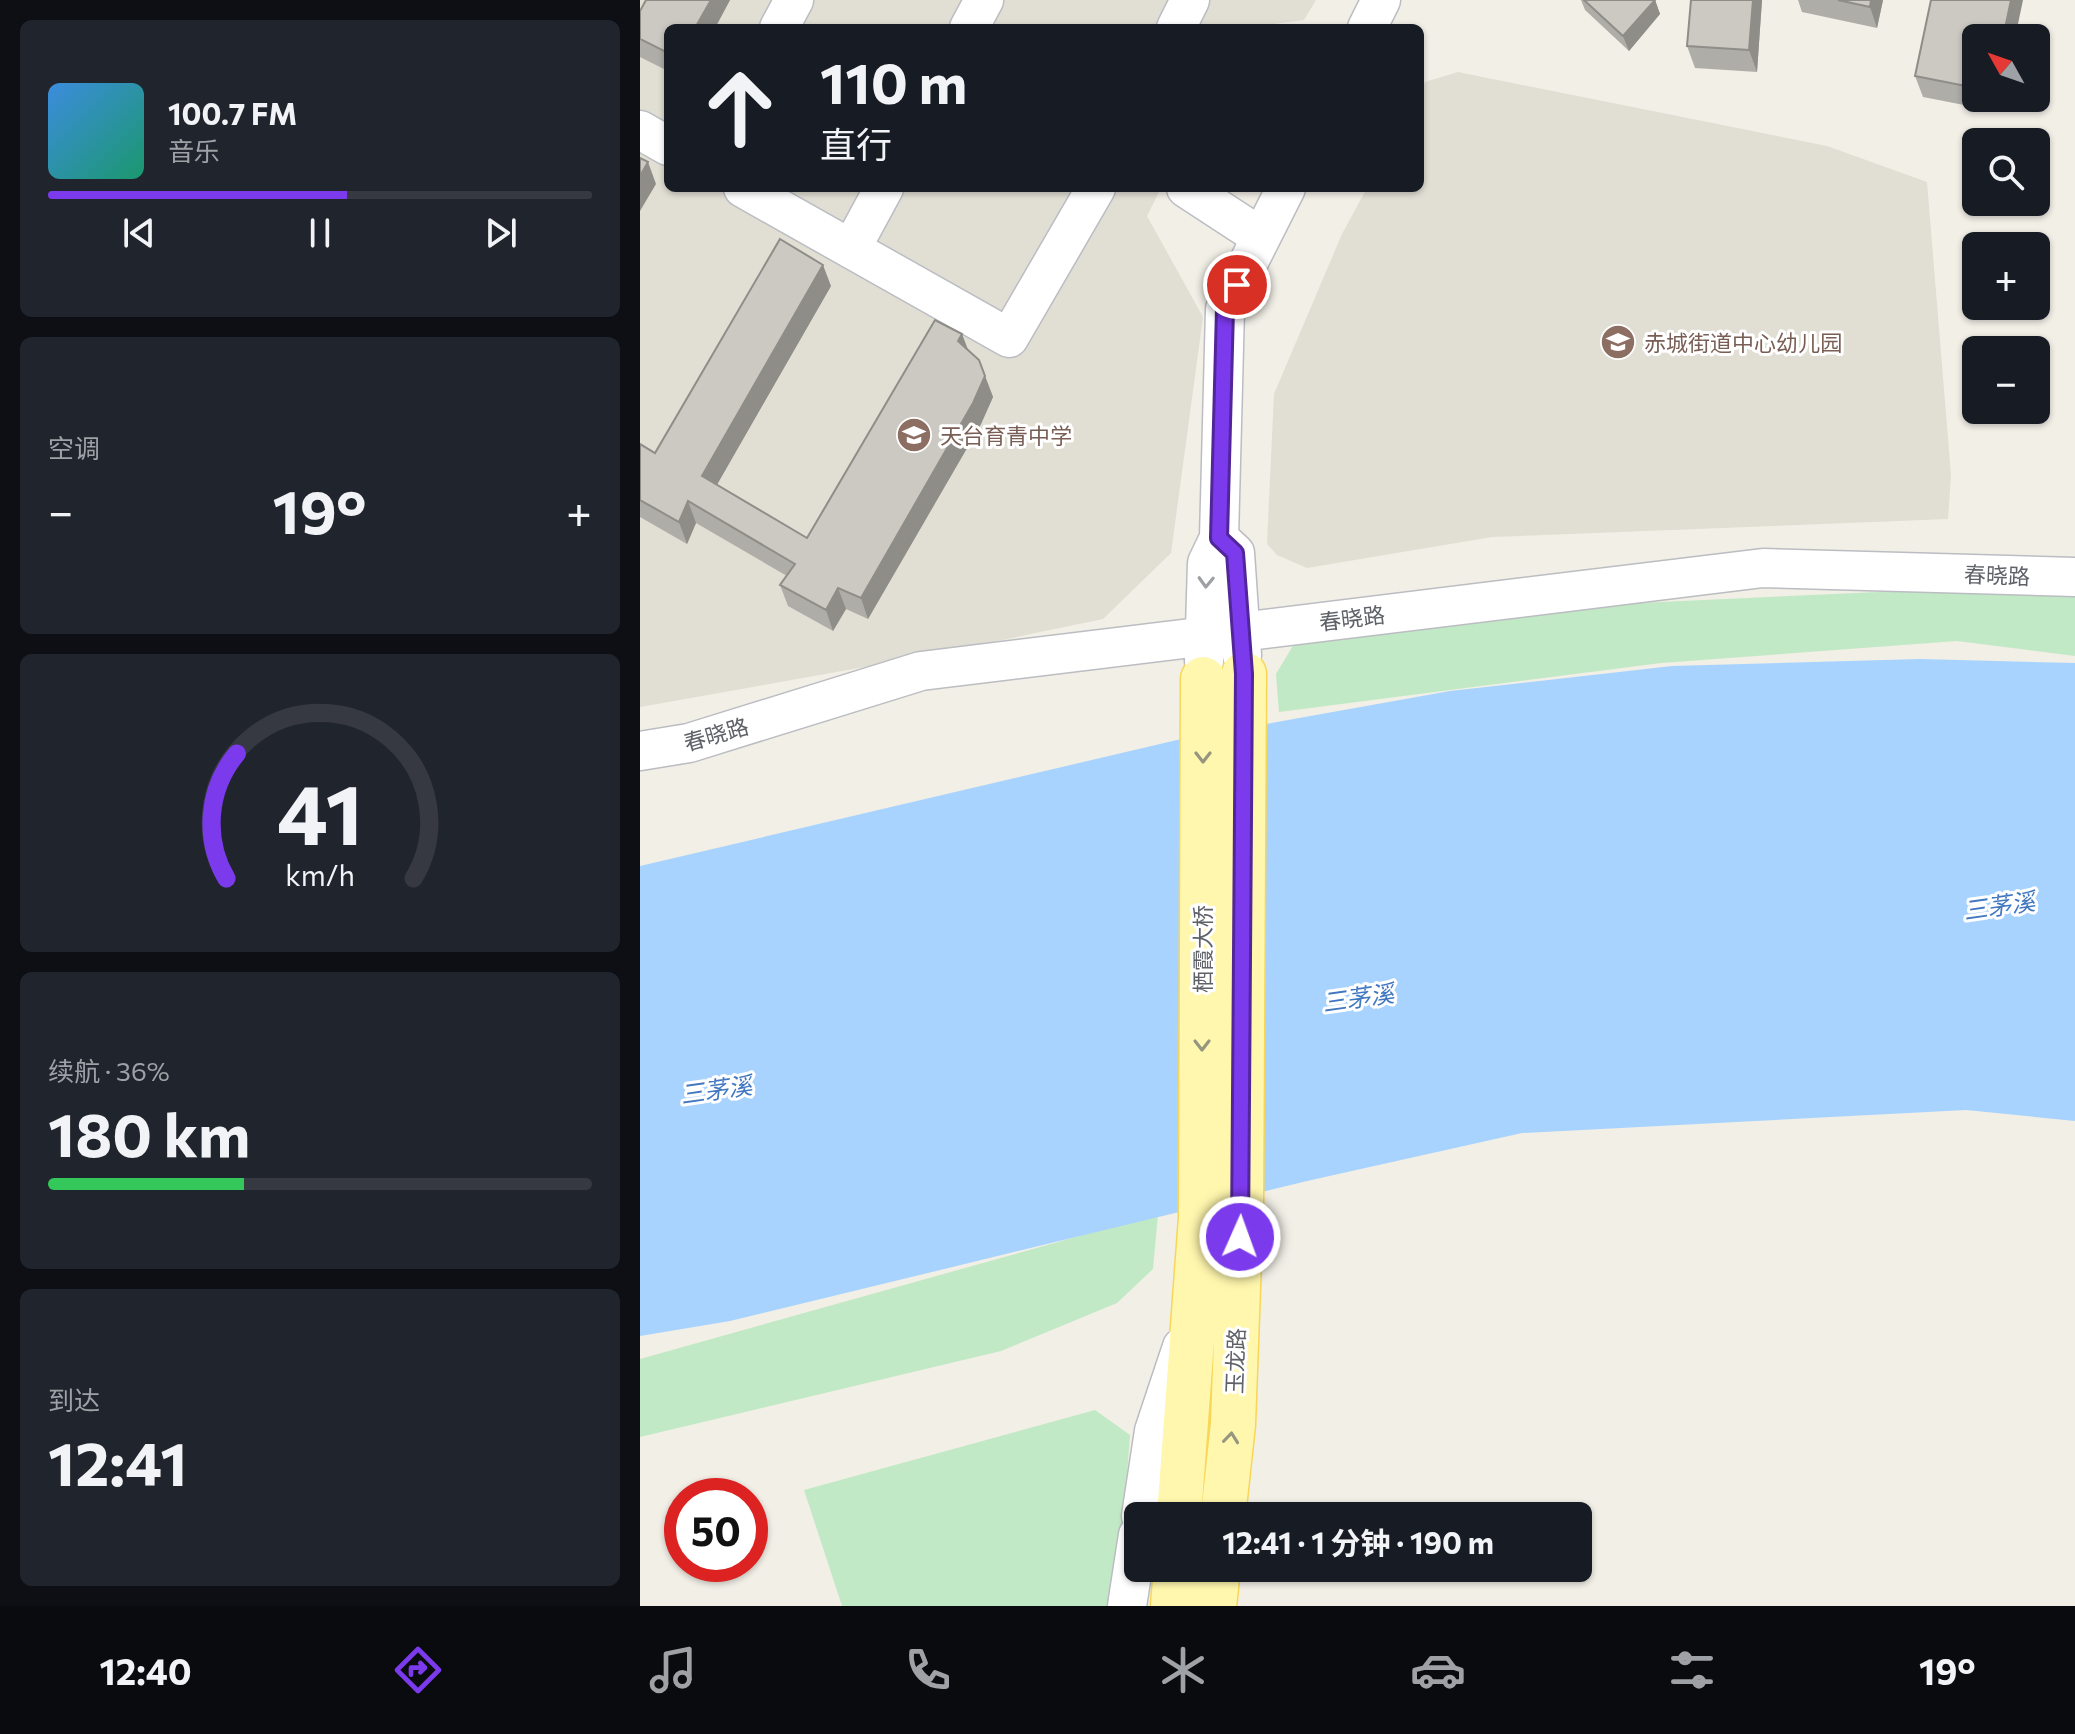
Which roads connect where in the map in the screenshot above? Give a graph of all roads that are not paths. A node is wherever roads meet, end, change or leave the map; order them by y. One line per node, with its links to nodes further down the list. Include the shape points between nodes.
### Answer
1 (794, 0): 5 (street)
2 (984, 0): 6 (street)
3 (1190, 0): 7 (street)
4 (1381, 0): 8 (street)
5 (781, 24)
6 (971, 24)
7 (1178, 24)
8 (1369, 24)
9 (640, 130): 10 (street)
10 (664, 144)
11 (750, 192): 17 (street)
12 (882, 192): 17 (street)
13 (1094, 192): 17 (street, via 1009,338)
14 (1192, 192): 16 (street)
15 (1284, 192): 16 (street)
16 (1261, 237): 19 (street, via 1225,309 1219,538 1235,553)
17 (851, 249)
18 (2075, 577): 19 (street, 春晓路, via 1763,568)
19 (1223, 655): 20 (street, 春晓路, via 921,671 689,743); 21 (main road, 栖霞大桥)
20 (640, 751)
21 (1221, 1212): 22 (main road, 玉龙路); 25 (main road, 玉龙路, one-way to 21, via 1233,1424)
22 (1193, 1314): 23 (street, via 1154,1431); 24 (main road, 玉龙路)
23 (1143, 1502)
24 (1180, 1502)
25 (1225, 1502)
26 (1131, 1582): 29 (street)
27 (1175, 1582): 30 (main road)
28 (1217, 1582): 31 (main road)
29 (1127, 1606)
30 (1173, 1606)
31 (1214, 1606)

